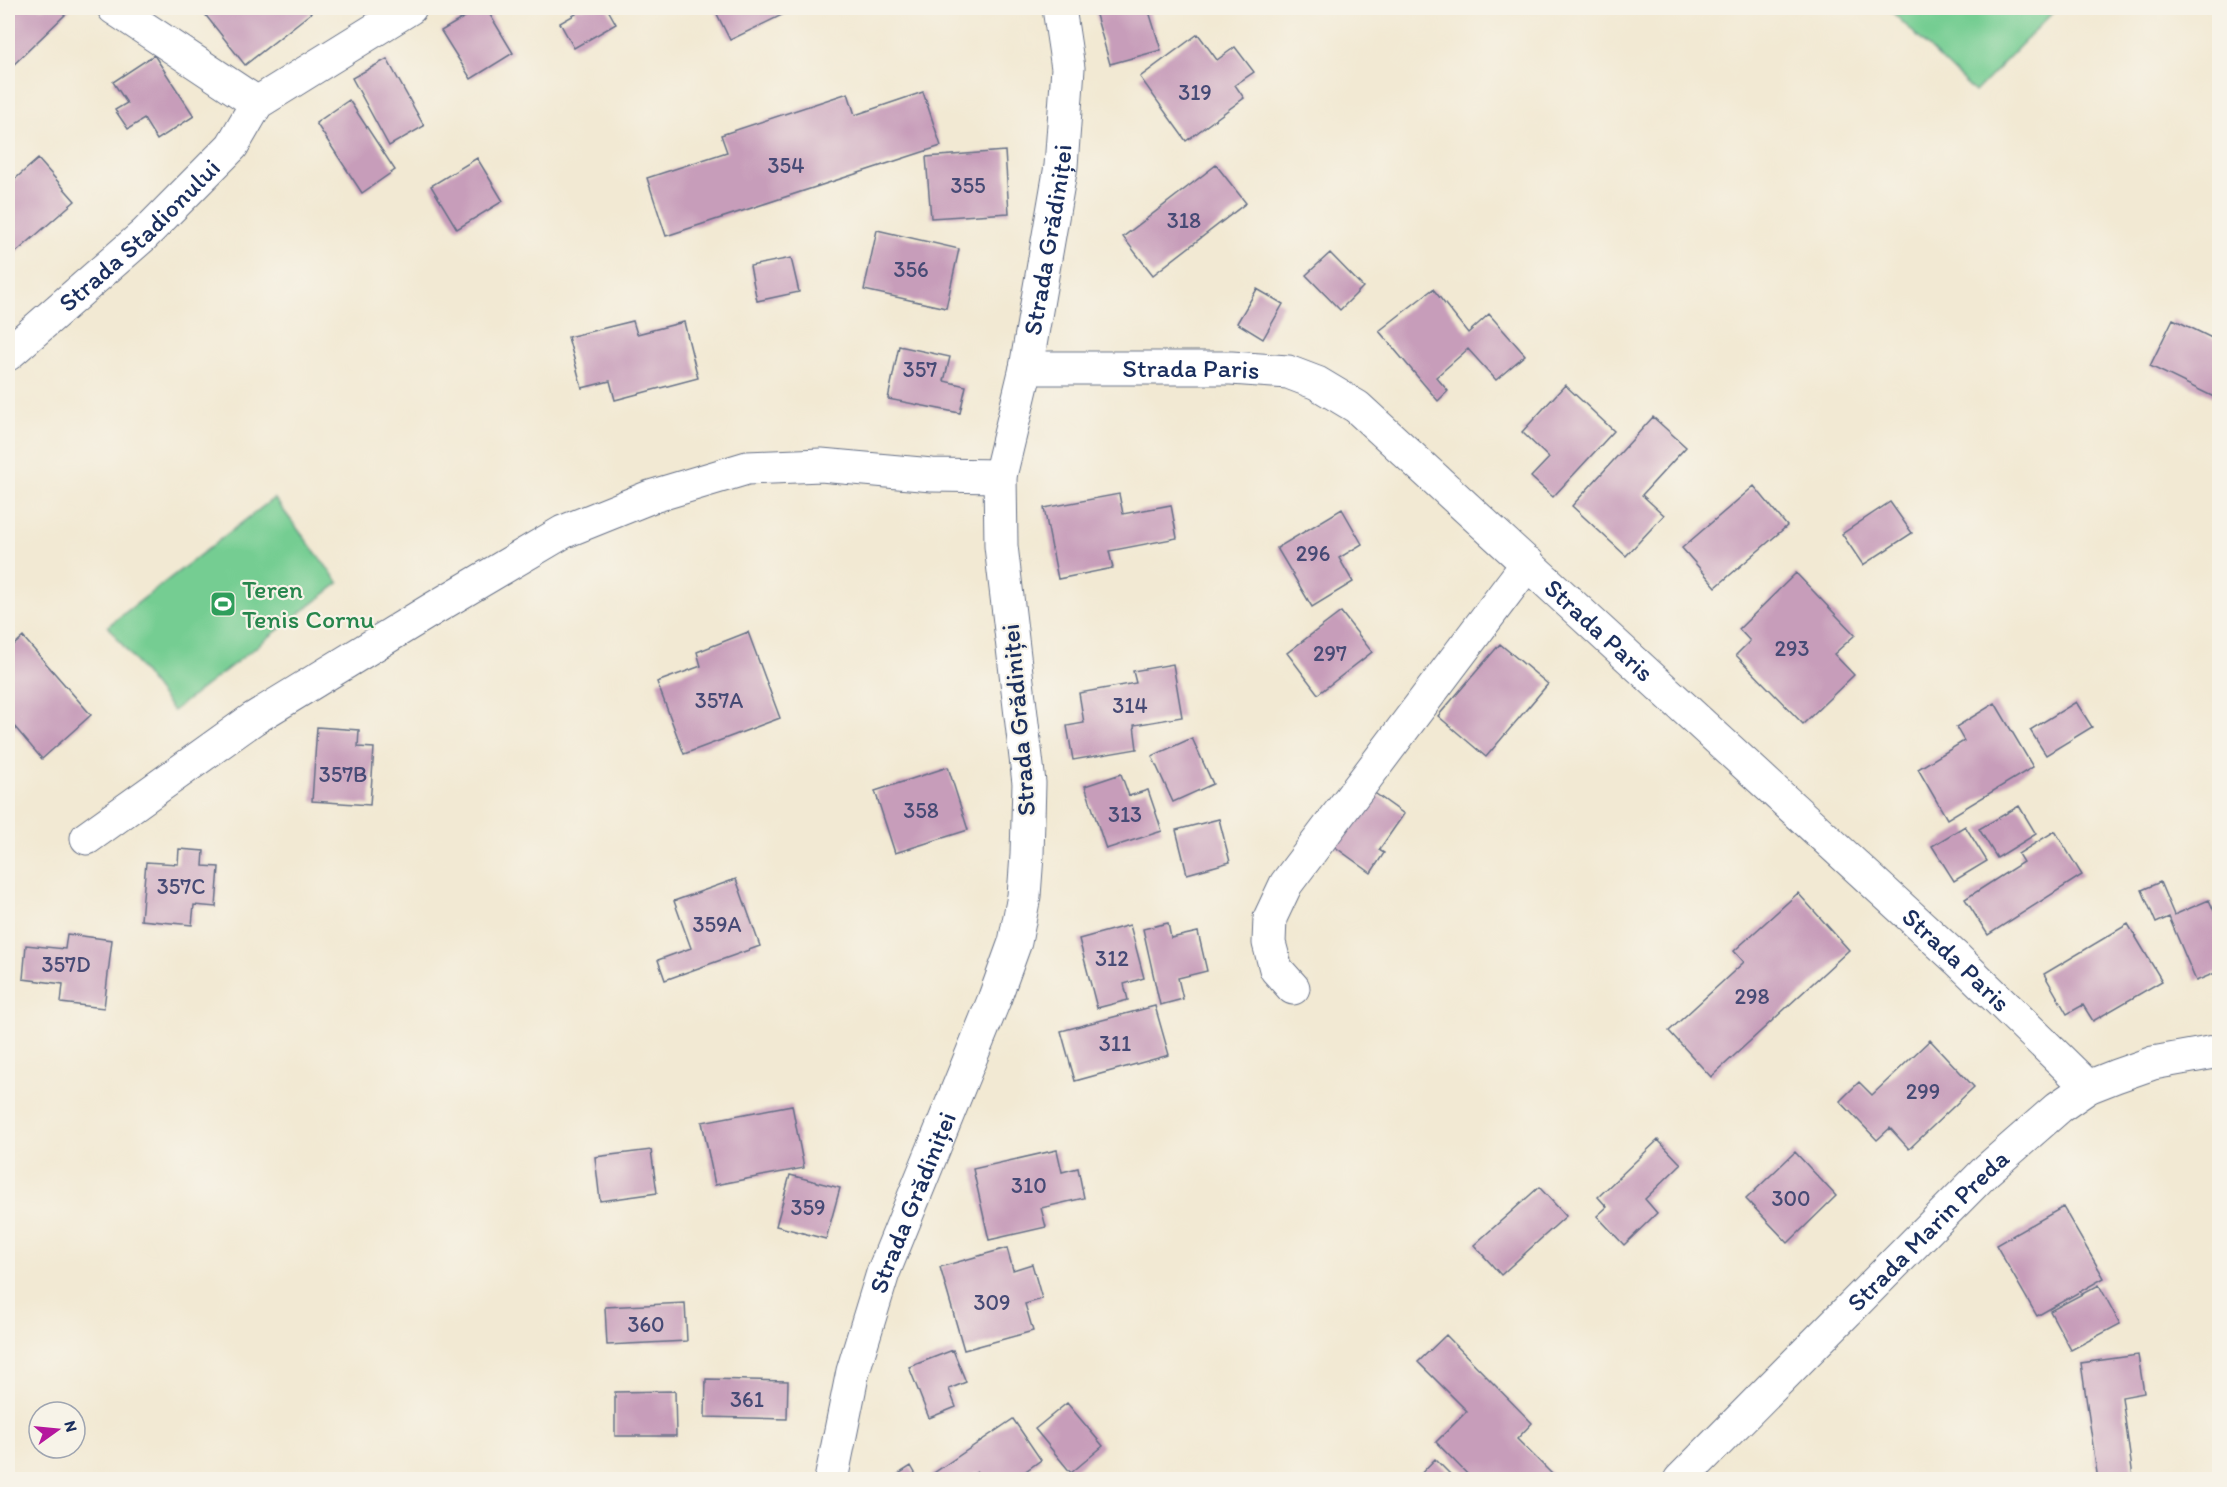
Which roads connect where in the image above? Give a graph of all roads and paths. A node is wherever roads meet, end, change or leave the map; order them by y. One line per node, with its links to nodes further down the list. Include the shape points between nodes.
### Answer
1 (114, 8): 4 (street)
2 (410, 8): 4 (street, Strada Stadionului)
3 (1059, 8): 6 (street, Strada Grădiniței, via 1068,68 1061,166)
4 (257, 103): 5 (street, Strada Stadionului, via 232,146 144,235)
5 (8, 354)
6 (1026, 368): 7 (street, Strada Grădiniței); 8 (street, Strada Paris, via 1231,368 1288,372 1317,383 1357,407)
7 (1000, 476): 9 (street, via 932,475 821,465 747,468 650,496 563,532 431,609 253,719); 13 (street, Strada Grădiniței, via 1001,546 1029,783 1024,896 1015,942 994,1000 883,1273 853,1371)
8 (1528, 563): 10 (street, via 1286,884 1270,918 1269,943 1276,969); 12 (street, Strada Paris, via 1958,960)
9 (87, 838)
10 (1293, 988)
11 (2220, 1051): 12 (street, Strada Marin Preda, via 2153,1063)
12 (2088, 1087): 14 (street, Strada Marin Preda, via 1987,1170)
13 (831, 1479)
14 (1680, 1479)

